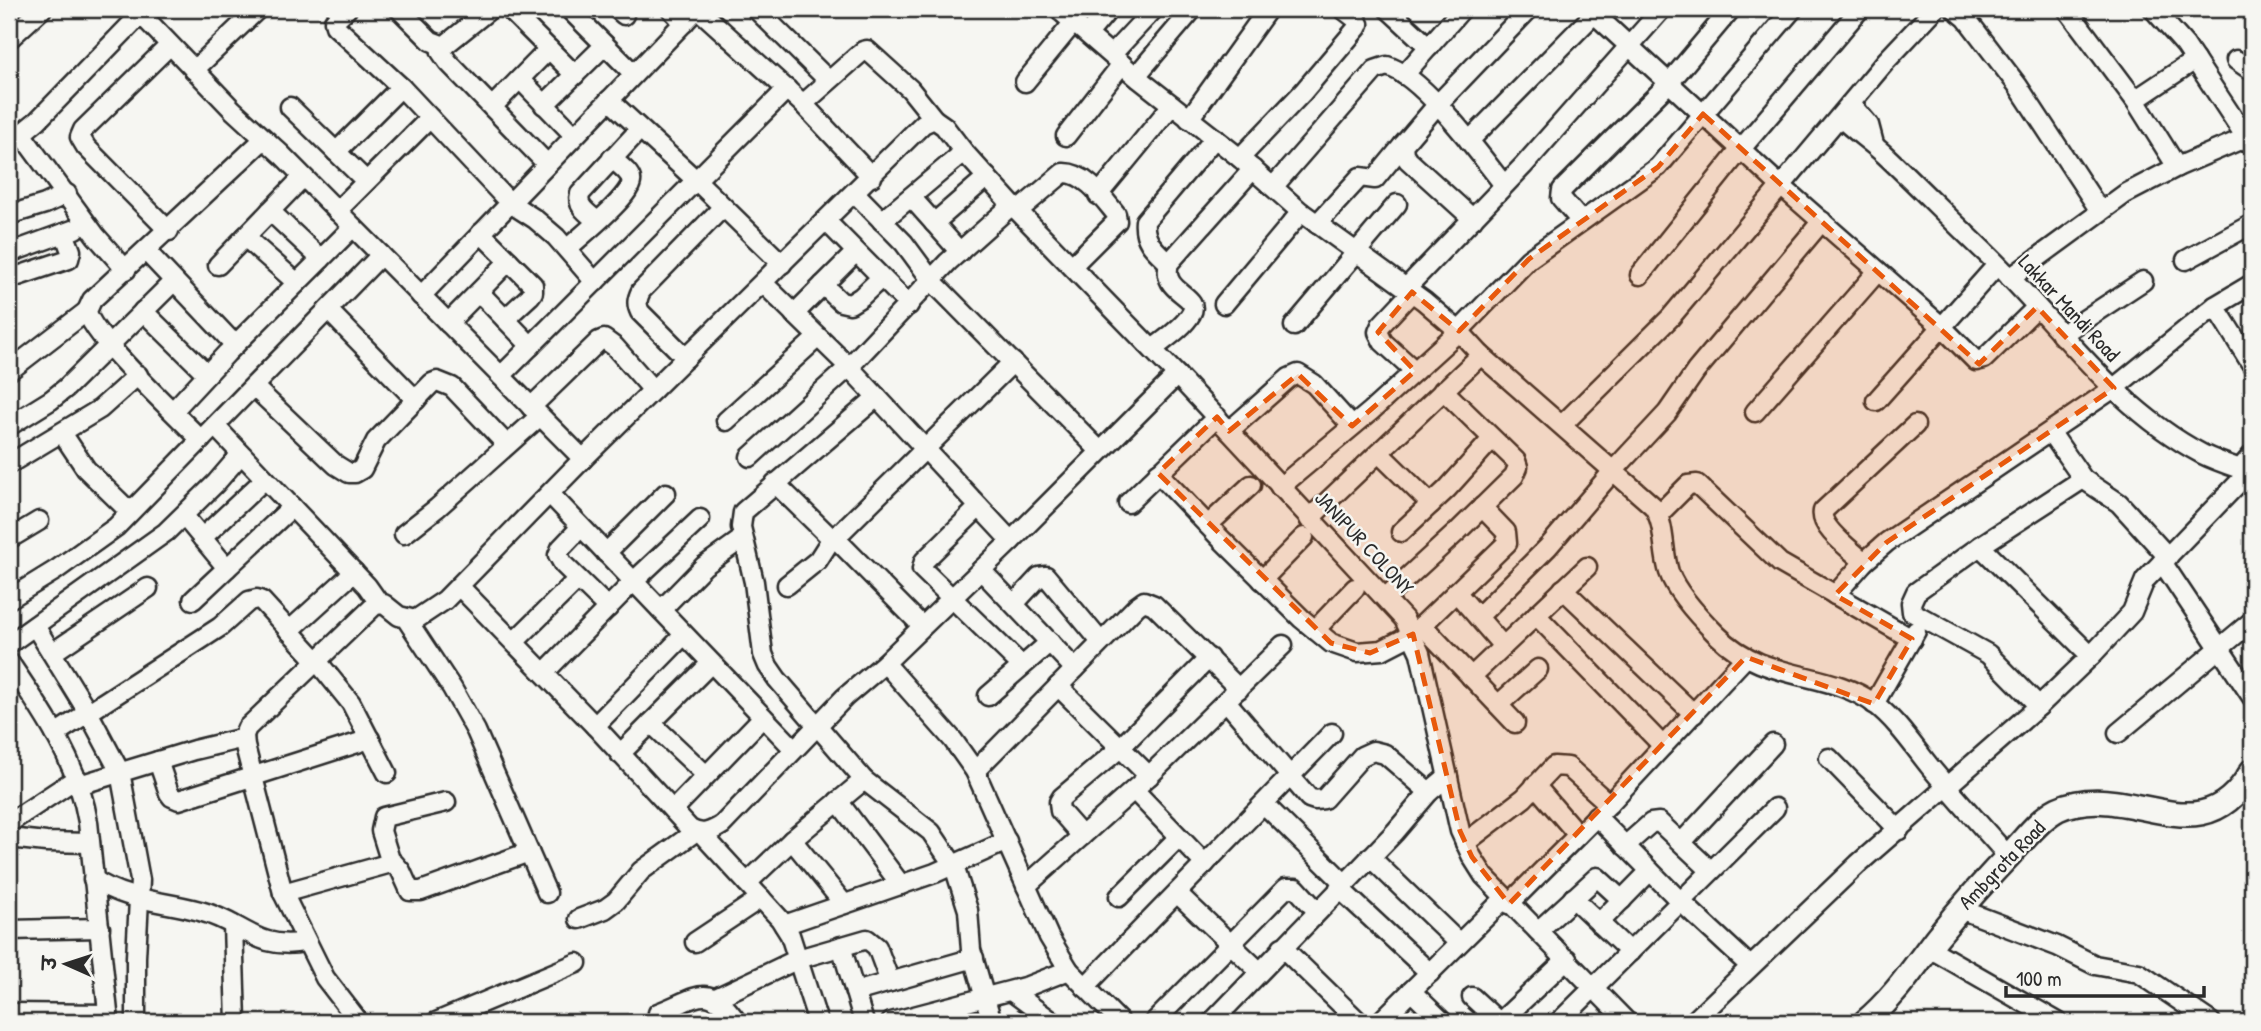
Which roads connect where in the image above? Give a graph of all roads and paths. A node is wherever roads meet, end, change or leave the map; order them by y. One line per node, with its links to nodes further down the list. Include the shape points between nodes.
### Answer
1 (42, 9): 33 (street)
2 (258, 9): 43 (street)
3 (347, 9): 53 (street, via 334,20 335,26)
4 (399, 9): 36 (street)
5 (509, 9): 39 (street)
6 (569, 9): 35 (street)
7 (671, 9): 31 (street)
8 (697, 9): 31 (street); 54 (street)
9 (756, 9): 50 (street)
10 (1058, 9): 30 (street)
11 (1109, 9): 32 (street)
12 (1154, 9): 40 (street)
13 (1193, 9): 48 (street)
14 (1268, 9): 67 (street)
15 (1343, 9): 82 (street, via 1356,19 1357,29)
16 (1388, 9): 37 (street)
17 (1462, 9): 37 (street)
18 (1529, 9): 58 (street)
19 (1662, 9): 38 (street)
20 (1731, 9): 52 (street)
21 (1793, 9): 64 (street)
22 (1860, 9): 77 (street)
23 (1935, 9): 63 (street)
24 (2067, 9): 56 (street)
25 (2154, 9): 41 (street)
26 (486, 10): 36 (street)
27 (1594, 10): 38 (street); 74 (street)
28 (138, 11): 34 (street); 71 (street)
29 (1965, 12): 102 (street)
30 (1074, 22): 32 (street); 51 (street)
31 (684, 23): 45 (street)
32 (1088, 34): 40 (street)
33 (9, 39)
34 (170, 45): 43 (street); 116 (street, via 80,137)
35 (605, 45): 45 (street); 46 (street)
36 (440, 46): 62 (street, via 444,57)
37 (1429, 47): 47 (street)
38 (1630, 47): 52 (street); 89 (street)
39 (549, 50): 46 (street); 49 (street)
40 (1117, 59): 48 (street); 70 (street)
41 (2195, 60): 56 (street); 75 (street)
42 (2236, 60): 44 (street)
43 (194, 70): 73 (street)
44 (2252, 71)
45 (635, 74): 55 (street)
46 (575, 75): 59 (street)
47 (1404, 75): 58 (street); 91 (street, via 1387,66 1375,70)
48 (1136, 76): 60 (street)
49 (520, 79): 59 (street); 62 (street)
50 (828, 80): 57 (street); 66 (street, JANIPUR COLONY, via 867,50 911,89)
51 (1025, 82)
52 (1669, 83): 64 (street); 106 (street, via 1562,190 1561,198)
53 (401, 87): 65 (street); 78 (street)
54 (787, 89): 57 (street); 88 (street)
55 (609, 100): 68 (street); 69 (street)
56 (2135, 100): 83 (street)
57 (803, 104): 85 (street)
58 (1437, 104): 74 (street); 76 (street)
59 (544, 105): 69 (street)
60 (1172, 105): 67 (street); 94 (street)
61 (290, 107): 78 (street)
62 (492, 107): 81 (street)
63 (1846, 110): 90 (street); 133 (street, Lakkar Mandi Road, via 1850,128 1874,144)
64 (1703, 114): 77 (street); 106 (street, via 1658,167)
65 (430, 118): 87 (street); 96 (street)
66 (934, 119): 79 (street, JANIPUR COLONY); 85 (street, via 923,124)
67 (1189, 119): 72 (street)
68 (640, 128): 80 (street); 88 (street)
69 (574, 135): 81 (street)
70 (1066, 136)
71 (14, 137): 93 (street)
72 (1215, 138): 82 (street); 130 (street, via 1145,221 1147,241)
73 (264, 139): 84 (street); 116 (street)
74 (1469, 141): 89 (street)
75 (2249, 142): 83 (street)
76 (1404, 145): 105 (street, via 1408,159); 113 (street, via 1378,177 1360,177)
77 (1741, 149): 90 (street); 137 (street)
78 (336, 152): 87 (street)
79 (964, 152): 86 (street, JANIPUR COLONY); 95 (street)
80 (612, 158): 107 (street, via 578,199); 107 (street, via 627,173 631,185)
81 (547, 164): 96 (street)
82 (1247, 164): 91 (street); 130 (street)
83 (2176, 167): 102 (street)
84 (303, 177): 100 (street); 101 (street)
85 (872, 177): 92 (street)
86 (988, 177): 99 (street, JANIPUR COLONY); 112 (street)
87 (366, 181): 101 (street)
88 (697, 181): 98 (street); 144 (street)
89 (1504, 185): 105 (street)
90 (1781, 185): 108 (street); 194 (street, via 1670,318)
91 (1273, 187): 103 (street)
92 (855, 193): 109 (street); 110 (street)
93 (66, 194): 104 (street); 111 (street)
94 (1098, 195): 99 (street, via 1082,178 1063,173); 134 (street, via 1117,221)
95 (911, 197): 110 (street); 112 (street)
96 (510, 203): 118 (street); 120 (street)
97 (1397, 204): 125 (street)
98 (723, 207): 131 (street); 172 (street, via 637,298 640,312)
99 (1015, 208): 122 (street); 134 (street, JANIPUR COLONY)
100 (270, 211): 119 (street); 127 (street)
101 (337, 211): 115 (street)
102 (2100, 211): 139 (street)
103 (1301, 212): 113 (street); 152 (street)
104 (9, 215)
105 (1473, 219): 149 (street)
106 (1580, 220): 164 (street, via 1528,259)
107 (597, 221): 120 (street)
108 (1822, 221): 136 (street); 213 (street, via 1696,371 1667,413)
109 (826, 222): 123 (street); 131 (street)
110 (883, 222): 142 (street)
111 (88, 223): 117 (street); 135 (street)
112 (934, 223): 122 (street)
113 (1317, 224): 125 (street)
114 (2252, 224): 128 (street)
115 (353, 227): 126 (street); 127 (street)
116 (169, 231): 121 (street)
117 (64, 233): 124 (street); 140 (street, via 71,251 69,260)
118 (481, 233): 129 (street); 151 (street)
119 (245, 237): 132 (street); 145 (street)
120 (567, 249): 144 (street)
121 (146, 251): 135 (street); 141 (street)
122 (960, 251): 142 (street)
123 (856, 252): 138 (street); 148 (street)
124 (9, 253)
125 (1357, 253): 149 (street); 163 (street)
126 (381, 255): 151 (street); 156 (street)
127 (321, 259): 145 (street)
128 (2186, 260)
129 (509, 261): 150 (street); 160 (street, via 533,289)
130 (1169, 262): 170 (street, via 1169,281 1188,297 1193,310)
131 (782, 264): 146 (street)
132 (218, 265)
133 (1997, 265): 139 (street, Lakkar Mandi Road); 162 (street)
134 (1072, 266): 170 (street, JANIPUR COLONY)
135 (126, 270): 157 (street, via 92,300)
136 (1878, 271): 162 (street); 191 (street)
137 (1640, 275)
138 (881, 278): 148 (street, via 849,304); 153 (street)
139 (2010, 278): 155 (street, Lakkar Mandi Road)
140 (9, 279)
141 (174, 281): 158 (street); 167 (street)
142 (932, 281): 153 (street); 173 (street)
143 (2143, 281): 165 (street)
144 (594, 282): 169 (street)
145 (296, 283): 167 (street)
146 (763, 283): 159 (street); 172 (street)
147 (2252, 284): 154 (street)
148 (823, 285): 159 (street)
149 (1409, 289): 164 (street); 177 (street, via 1378,332)
150 (479, 292): 160 (street); 161 (street)
151 (421, 296): 161 (street)
152 (1224, 304)
153 (909, 305): 175 (street)
154 (2215, 306): 174 (street); 183 (street)
155 (2037, 307): 162 (street, via 1980,362); 165 (street, Lakkar Mandi Road)
156 (328, 310): 182 (street); 187 (street)
157 (87, 311): 168 (street, via 92,326); 176 (street)
158 (143, 311): 168 (street); 178 (street)
159 (794, 314): 166 (street)
160 (505, 319): 169 (street)
161 (448, 323): 181 (street)
162 (1941, 326): 188 (street)
163 (1294, 327)
164 (1458, 331): 171 (street); 177 (street)
165 (2061, 335): 183 (street, Lakkar Mandi Road)
166 (818, 337): 175 (street); 193 (street)
167 (235, 345): 178 (street)
168 (110, 346): 179 (street); 196 (street, via 59,394)
169 (531, 346): 181 (street)
170 (1153, 349): 180 (street, JANIPUR COLONY)
171 (1481, 355): 185 (street); 194 (street)
172 (686, 358): 184 (street)
173 (1013, 362): 205 (street); 206 (street)
174 (2252, 365)
175 (849, 367): 186 (street); 209 (street)
176 (9, 370)
177 (1415, 370): 198 (street)
178 (207, 374): 189 (street)
179 (138, 375): 189 (street); 200 (street, via 100,409)
180 (1177, 375): 192 (street, JANIPUR COLONY); 206 (street)
181 (501, 376): 190 (street)
182 (254, 387): 187 (street, via 336,465 355,473 362,469 376,442); 197 (street)
183 (2114, 388): 201 (street); 212 (street, Lakkar Mandi Road, via 2188,445 2216,460)
184 (653, 390): 190 (street, via 604,339); 210 (street)
185 (1443, 390): 202 (street); 207 (street)
186 (877, 397): 205 (street); 217 (street)
187 (416, 400): 204 (street, via 432,383 446,383)
188 (1876, 401)
189 (173, 411): 203 (street)
190 (536, 411): 204 (street); 210 (street)
191 (1755, 412)
192 (1217, 417): 199 (street, JANIPUR COLONY); 214 (street)
193 (726, 421)
194 (1562, 425): 213 (street)
195 (1915, 425): 246 (street, via 1823,511 1825,525)
196 (9, 426)
197 (215, 426): 203 (street); 208 (street)
198 (1352, 426): 199 (street, via 1314,384 1297,374); 219 (street)
199 (1229, 431): 219 (street, JANIPUR COLONY)
200 (61, 433): 211 (street); 227 (street, via 86,469)
201 (2051, 433): 216 (street); 246 (street, via 1898,534)
202 (1492, 439): 223 (street); 226 (street, via 1518,467)
203 (201, 440): 227 (street)
204 (507, 445): 236 (street)
205 (926, 450): 225 (street); 240 (street)
206 (1100, 451): 242 (street)
207 (1379, 453): 223 (street); 231 (street)
208 (241, 454): 215 (street); 229 (street)
209 (750, 457)
210 (583, 459): 221 (street)
211 (9, 464)
212 (2248, 467): 245 (street)
213 (1613, 471): 228 (street); 270 (street, via 1548,547)
214 (1158, 473): 222 (street); 233 (street)
215 (265, 479): 224 (street); 238 (street)
216 (2083, 480): 243 (street); 245 (street, via 2119,503)
217 (775, 483): 239 (street, via 743,512); 240 (street)
218 (1251, 485): 233 (street)
219 (1280, 487): 231 (street, JANIPUR COLONY)
220 (666, 492): 244 (street)
221 (550, 494): 234 (street); 255 (street)
222 (1128, 503)
223 (1431, 504): 235 (street)
224 (292, 507): 248 (street); 250 (street)
225 (979, 507): 242 (street); 263 (street, via 922,565 925,574)
226 (1482, 508): 259 (street, via 1506,532 1507,542); 261 (street)
227 (130, 512): 262 (street, via 116,527)
228 (1658, 514): 260 (street, via 1688,485 1697,484 1780,563); 290 (street, via 1670,575 1718,636)
229 (184, 516): 238 (street); 274 (street)
230 (699, 519): 253 (street)
231 (1310, 519): 261 (street, JANIPUR COLONY)
232 (39, 521): 241 (street)
233 (1208, 525): 252 (street)
234 (581, 527): 244 (street); 251 (street, via 558,555)
235 (1401, 532)
236 (404, 534)
237 (1304, 537): 252 (street)
238 (202, 538): 248 (street)
239 (743, 538): 268 (street, via 704,566); 314 (street, via 768,666)
240 (834, 538): 254 (street, via 818,560); 275 (street)
241 (9, 539)
242 (1011, 541): 249 (street)
243 (1980, 546): 271 (street, via 1912,596 1912,612); 289 (street)
244 (607, 553): 253 (street)
245 (2165, 560): 287 (street); 289 (street, via 2141,586 2132,612)
246 (1864, 562): 260 (street)
247 (1587, 567): 258 (street)
248 (227, 568): 264 (street)
249 (981, 570): 263 (street); 266 (street)
250 (354, 572): 265 (street); 278 (street)
251 (578, 579): 267 (street); 281 (street)
252 (1262, 580): 277 (street)
253 (634, 581): 267 (street); 268 (street)
254 (787, 585)
255 (459, 586): 272 (street, via 425,615); 281 (street)
256 (148, 588): 288 (street)
257 (1355, 589): 277 (street)
258 (1563, 589): 269 (street); 310 (street)
259 (1456, 592): 270 (street); 276 (street)
260 (1835, 595): 280 (street)
261 (1385, 598): 276 (street, JANIPUR COLONY)
262 (9, 599)
263 (951, 599): 275 (street); 296 (street)
264 (193, 600)
265 (379, 603): 272 (street); 292 (street)
266 (1014, 604): 282 (street); 283 (street, via 1046,576)
267 (608, 608): 299 (street)
268 (661, 610): 279 (street)
269 (1536, 615): 286 (street); 322 (street)
270 (1478, 617): 286 (street)
271 (1923, 618): 280 (street); 308 (street, via 1988,654)
272 (407, 620): 362 (street, via 476,731)
273 (2252, 621): 287 (street)
274 (35, 626): 284 (street); 288 (street)
275 (922, 626): 295 (street)
276 (1417, 629): 277 (street, via 1370,653 1331,643); 300 (street); 336 (street, JANIPUR COLONY)
277 (1315, 630)
278 (289, 631): 292 (street); 309 (street, via 262,601 254,599 220,627)
279 (684, 635): 294 (street); 315 (street)
280 (1912, 639): 306 (street)
281 (514, 642): 299 (street)
282 (1050, 642): 296 (street); 297 (street)
283 (1101, 642): 291 (street, via 1136,606 1147,601); 297 (street)
284 (9, 644)
285 (1283, 645): 303 (street)
286 (1503, 646): 300 (street)
287 (2220, 646): 305 (street); 317 (street)
288 (52, 653): 309 (street)
289 (2091, 656): 308 (street)
290 (1746, 657): 306 (street); 310 (street)
291 (1209, 658): 303 (street); 323 (street)
292 (317, 661): 319 (street, via 247,728); 320 (street, via 351,703)
293 (9, 663): 301 (street)
294 (711, 663): 311 (street); 312 (street)
295 (885, 663): 314 (street); 328 (street)
296 (1022, 666): 304 (street)
297 (1075, 668): 302 (street)
298 (1538, 669): 307 (street)
299 (544, 673): 315 (street)
300 (1471, 677): 307 (street)
301 (15, 683): 318 (street)
302 (1058, 686): 323 (street); 328 (street)
303 (1233, 695): 334 (street); 335 (street)
304 (988, 696)
305 (2252, 698)
306 (1874, 704): 340 (street)
307 (1498, 705): 313 (street)
308 (2039, 706): 340 (street)
309 (88, 712): 318 (street); 330 (street)
310 (1694, 714): 322 (street)
311 (763, 717): 324 (street); 333 (street)
312 (652, 723): 325 (street); 333 (street)
313 (1514, 723)
314 (817, 724): 324 (street); 337 (street)
315 (595, 726): 325 (street)
316 (1332, 733): 335 (street)
317 (2118, 733)
318 (55, 734): 338 (street)
319 (244, 738): 327 (street); 332 (street)
320 (370, 739): 331 (street); 332 (street)
321 (1773, 744): 358 (street)
322 (1664, 746): 348 (street)
323 (1120, 748): 334 (street); 353 (street, via 1059,802 1066,819)
324 (794, 749): 351 (street, via 722,825)
325 (620, 754): 347 (street)
326 (1829, 758): 350 (street)
327 (158, 761): 330 (street); 332 (street, via 169,793 179,800)
328 (975, 771): 357 (street)
329 (2252, 771): 363 (main road, Ambgrota Road, via 2233,796 2217,809 2199,815 2087,801 2056,810)
330 (120, 772): 338 (street); 381 (street, via 139,867)
331 (387, 773)
332 (252, 775): 375 (street)
333 (706, 775): 347 (street)
334 (1149, 776): 341 (street)
335 (1292, 776): 342 (street, via 1309,798 1321,800 1362,756 1378,751); 345 (street)
336 (1448, 776): 342 (street); 360 (street, JANIPUR COLONY)
337 (864, 780): 343 (street); 367 (street, via 931,832)
338 (78, 781): 349 (street); 359 (street)
339 (1535, 785): 348 (street, via 1548,770 1561,765 1576,773); 352 (street); 360 (street)
340 (1947, 787): 350 (street); 363 (street)
341 (1134, 790): 353 (street); 355 (street)
342 (1429, 792): 364 (street)
343 (838, 801): 356 (street); 372 (street)
344 (446, 802): 365 (street, via 381,820)
345 (1264, 804): 366 (street); 374 (street)
346 (1775, 808): 368 (street)
347 (673, 810): 351 (street)
348 (1603, 810): 352 (street); 361 (street)
349 (9, 823)
350 (1899, 830): 407 (street)
351 (699, 833): 371 (street); 388 (street, via 641,871 605,909)
352 (1578, 835): 384 (street)
353 (1082, 836): 373 (street)
354 (9, 838): 359 (street)
355 (1179, 838): 366 (street); 378 (street)
356 (792, 840): 371 (street); 385 (street)
357 (1007, 841): 367 (street); 373 (street)
358 (1682, 842): 361 (street, via 1659,822 1651,823); 368 (street)
359 (90, 843): 370 (street)
360 (1465, 843): 384 (street, JANIPUR COLONY)
361 (1625, 846): 369 (street)
362 (529, 852): 365 (street, via 421,891 410,891 401,871); 376 (street)
363 (2008, 856): 386 (main road, Ambgrota Road)
364 (1370, 857): 374 (street); 397 (street)
365 (391, 863): 375 (street)
366 (1205, 864): 377 (street)
367 (954, 866): 372 (street); 403 (street, via 968,910)
368 (1710, 870): 383 (street)
369 (1650, 871): 382 (street); 383 (street)
370 (93, 878): 381 (street, via 110,890); 392 (street)
371 (747, 883): 379 (street)
372 (901, 885): 385 (street)
373 (1026, 886): 408 (street)
374 (1341, 886): 387 (street); 410 (street)
375 (283, 893): 395 (street)
376 (547, 893)
377 (1177, 893): 398 (street); 412 (street)
378 (1119, 897)
379 (761, 898): 391 (street); 396 (street)
380 (1573, 898): 382 (street, via 1597,877); 389 (street); 394 (street)
381 (140, 899): 390 (street, via 202,911); 424 (street)
382 (1622, 900): 389 (street)
383 (1679, 900): 402 (street); 407 (street)
384 (1506, 902): 394 (street, JANIPUR COLONY); 397 (street)
385 (844, 904): 391 (street)
386 (1960, 908): 401 (main road, Ambgrota Road); 445 (street, via 2095,965 2139,973)
387 (1317, 911): 398 (street, via 1296,888 1286,888); 400 (street)
388 (579, 919)
389 (1599, 923): 402 (street)
390 (233, 925): 395 (street, via 272,944); 425 (street)
391 (784, 925): 404 (street)
392 (100, 928): 393 (street); 422 (street)
393 (9, 930)
394 (1538, 931): 405 (street, JANIPUR COLONY)
395 (305, 942): 426 (street, via 325,978)
396 (695, 942)
397 (1460, 943): 410 (street)
398 (1231, 944): 409 (street); 435 (street)
399 (841, 946): 404 (street); 411 (street, via 871,940); 416 (street)
400 (1282, 947): 409 (street); 437 (street)
401 (1929, 948): 443 (main road, Ambgrota Road, via 1898,990); 444 (street)
402 (1630, 952): 413 (street)
403 (974, 958): 411 (street); 417 (street)
404 (799, 959): 419 (street); 429 (street)
405 (1567, 959): 413 (street, JANIPUR COLONY); 423 (street)
406 (577, 963): 427 (street)
407 (1750, 966): 442 (street)
408 (1069, 970): 412 (street); 414 (street)
409 (1259, 971): 436 (street)
410 (1430, 973): 415 (street)
411 (890, 982): 416 (street)
412 (1085, 987): 434 (street)
413 (1596, 988): 440 (street); 441 (street, JANIPUR COLONY)
414 (1011, 991): 417 (street); 433 (street)
415 (1411, 991): 438 (street); 439 (street)
416 (855, 992): 430 (street)
417 (986, 997): 431 (street); 432 (street)
418 (1472, 997): 423 (street)
419 (716, 998): 421 (street, via 701,996); 428 (street)
420 (9, 1013): 422 (street)
421 (658, 1013)
422 (108, 1018)
423 (1504, 1021)
424 (136, 1022)
425 (236, 1022)
426 (359, 1022)
427 (436, 1022)
428 (735, 1022)
429 (818, 1022)
430 (864, 1022)
431 (891, 1022)
432 (992, 1022)
433 (1053, 1022)
434 (1120, 1022)
435 (1154, 1022)
436 (1212, 1022)
437 (1359, 1022)
438 (1380, 1022)
439 (1443, 1022)
440 (1559, 1022)
441 (1627, 1022)
442 (1693, 1022)
443 (1865, 1022)
444 (2058, 1022)
445 (2211, 1022)

